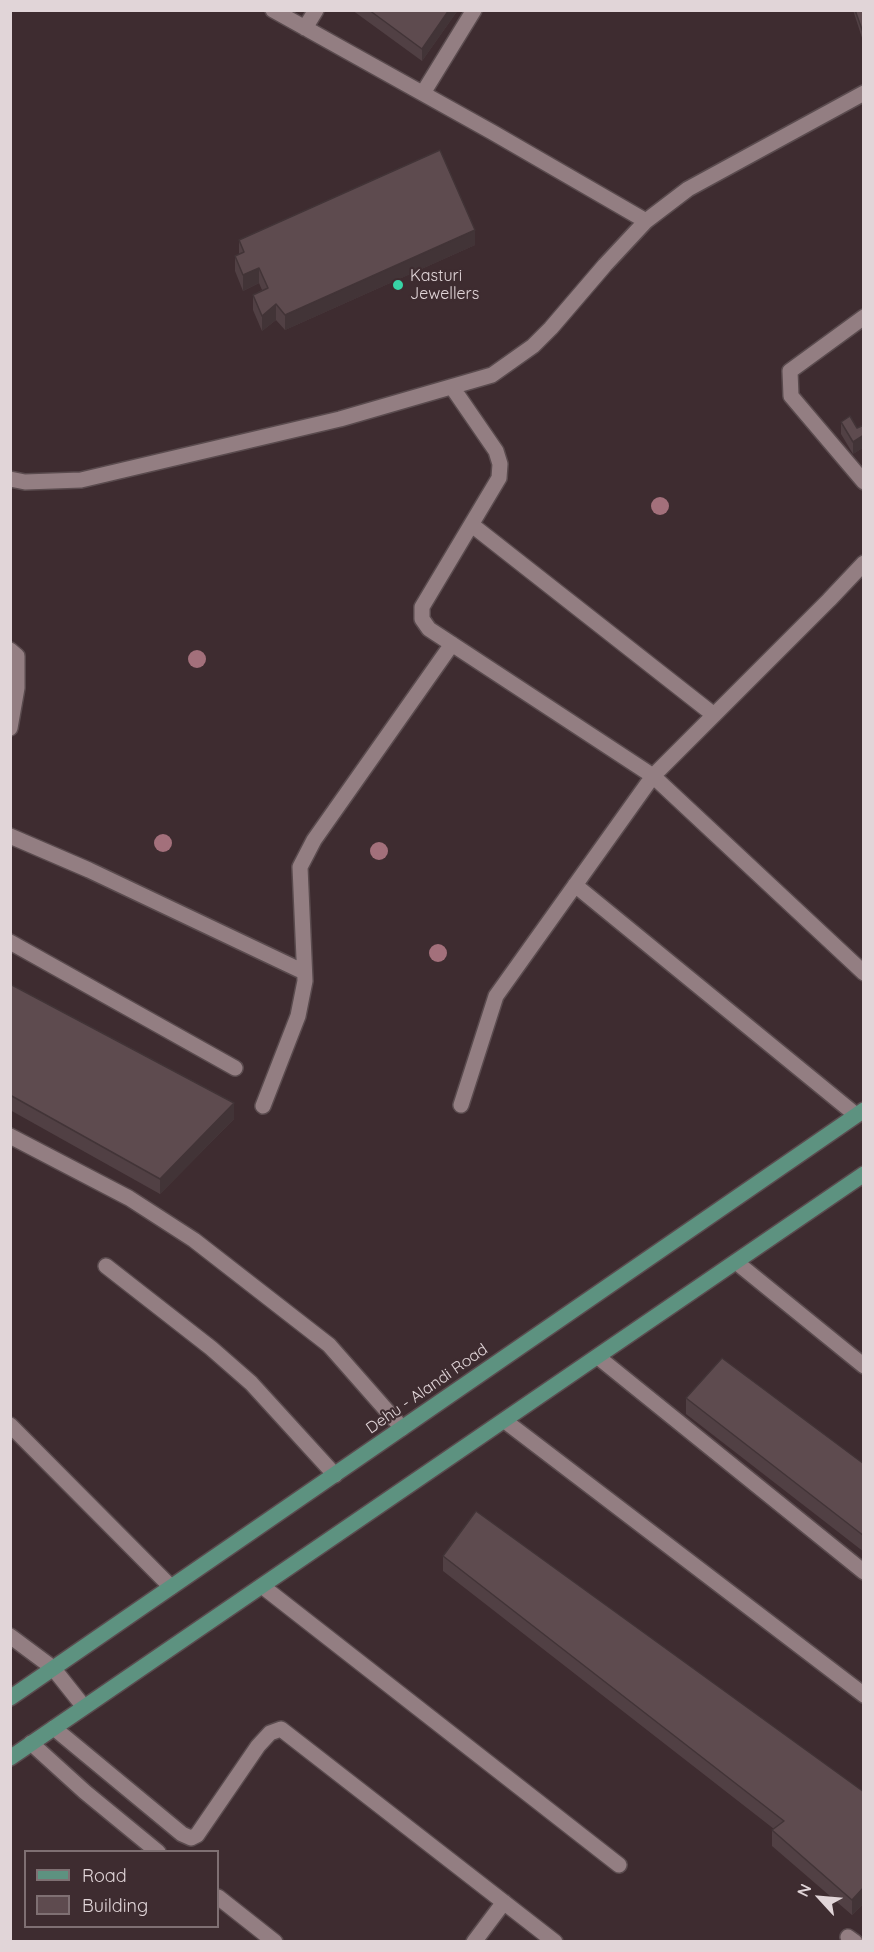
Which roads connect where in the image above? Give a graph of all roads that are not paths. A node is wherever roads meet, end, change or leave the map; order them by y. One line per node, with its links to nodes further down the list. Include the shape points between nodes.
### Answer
1 (273, 10): 4 (street)
2 (316, 10): 4 (street)
3 (474, 10): 5 (street)
4 (305, 28): 5 (street)
5 (423, 93): 7 (street)
6 (864, 93): 7 (street, via 688,189)
7 (646, 221): 9 (street, via 533,346 492,375)
8 (864, 317): 11 (street, via 790,371 791,396)
9 (452, 387): 10 (street, via 340,419 81,480); 12 (street, via 496,451 500,464 499,478)
10 (10, 479)
11 (864, 482)
12 (472, 525): 14 (street, via 422,607 422,619 429,629); 16 (street)
13 (864, 563): 16 (street)
14 (452, 644): 18 (street); 22 (street, via 314,840 300,867)
15 (10, 650): 17 (street, via 17,656 17,688)
16 (714, 715): 18 (street)
17 (10, 728)
18 (653, 776): 20 (street); 23 (street)
19 (10, 836): 22 (street)
20 (575, 885): 25 (street, via 496,996); 27 (street)
21 (10, 942): 24 (street)
22 (304, 972): 26 (street, via 298,1016)
23 (864, 973)
24 (235, 1068)
25 (461, 1105)
26 (263, 1106)
27 (860, 1112): 36 (main road, Dehu - Alandi Road)
28 (10, 1136): 36 (street, via 129,1198 194,1240 329,1345)
29 (864, 1174): 30 (main road)
30 (736, 1262): 32 (main road); 33 (street)
31 (106, 1266): 37 (street, via 251,1383)
32 (598, 1357): 34 (main road); 38 (street)
33 (864, 1366)
34 (505, 1421): 39 (main road); 43 (street)
35 (10, 1425): 40 (street)
36 (402, 1428): 37 (main road, Dehu - Alandi Road)
37 (334, 1475): 40 (main road, Dehu - Alandi Road)
38 (864, 1572)
39 (262, 1586): 45 (main road); 50 (street)
40 (171, 1587): 42 (main road, Dehu - Alandi Road)
41 (10, 1636): 42 (street)
42 (53, 1668): 44 (main road, Dehu - Alandi Road); 45 (street)
43 (864, 1695)
44 (10, 1698)
45 (84, 1707): 46 (main road)
46 (54, 1728): 47 (main road); 52 (street, via 191,1838 197,1835 258,1746 270,1733 281,1729)
47 (31, 1743): 48 (main road); 49 (street)
48 (10, 1758)
49 (157, 1850)
50 (619, 1864)
51 (219, 1898): 53 (street)
52 (504, 1902): 54 (street); 55 (street)
53 (275, 1941)
54 (474, 1941)
55 (555, 1941)

